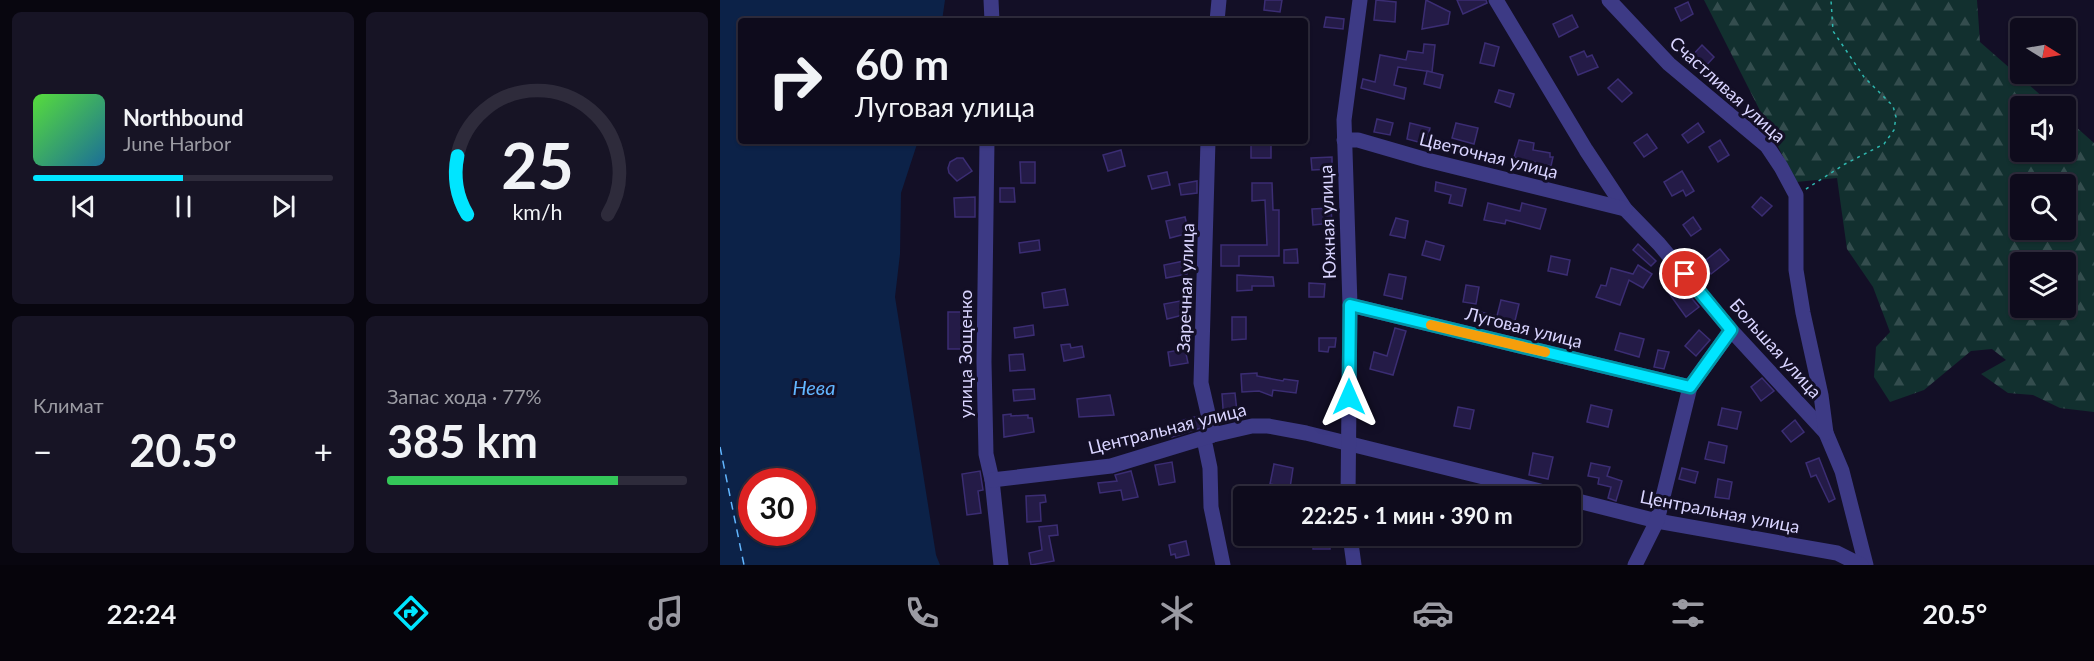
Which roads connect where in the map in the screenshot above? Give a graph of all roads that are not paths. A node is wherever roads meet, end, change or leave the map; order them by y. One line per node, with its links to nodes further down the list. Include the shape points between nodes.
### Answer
1 (990, 0): 6 (street)
2 (1219, 0): 7 (street)
3 (1360, 0): 8 (street, Южная улица)
4 (1496, 0): 11 (street, Большая улица)
5 (1609, 0): 15 (street, Счастливая улица, via 1669,64 1767,146 1796,195 1796,270)
6 (992, 18)
7 (1217, 18)
8 (1344, 140): 11 (street, Цветочная улица, via 1358,140); 12 (street, Южная улица)
9 (987, 144): 18 (street, улица Зощенко, via 984,362 986,454)
10 (1208, 144): 16 (street, Заречная улица, via 1201,383)
11 (1625, 209): 13 (street, Большая улица)
12 (1350, 305): 14 (street, Луговая улица); 17 (street, Южная улица)
13 (1731, 330): 14 (street); 15 (street, Большая улица)
14 (1690, 387): 22 (street)
15 (1826, 433): 28 (street, Большая улица, via 1842,471)
16 (1208, 437): 17 (street, Центральная улица, via 1268,426); 18 (street, Центральная улица, via 1112,466); 25 (street, Заречная улица, via 1211,507)
17 (1349, 444): 19 (street, Южная улица); 20 (street, Центральная улица)
18 (992, 480): 24 (street, улица Зощенко)
19 (1348, 486)
20 (1519, 486)
21 (1581, 502): 22 (street, Центральная улица)
22 (1657, 521): 27 (street); 28 (street, Центральная улица, via 1836,553)
23 (1351, 546): 26 (street)
24 (1001, 565)
25 (1223, 565)
26 (1354, 565)
27 (1635, 565)
28 (1863, 565)

